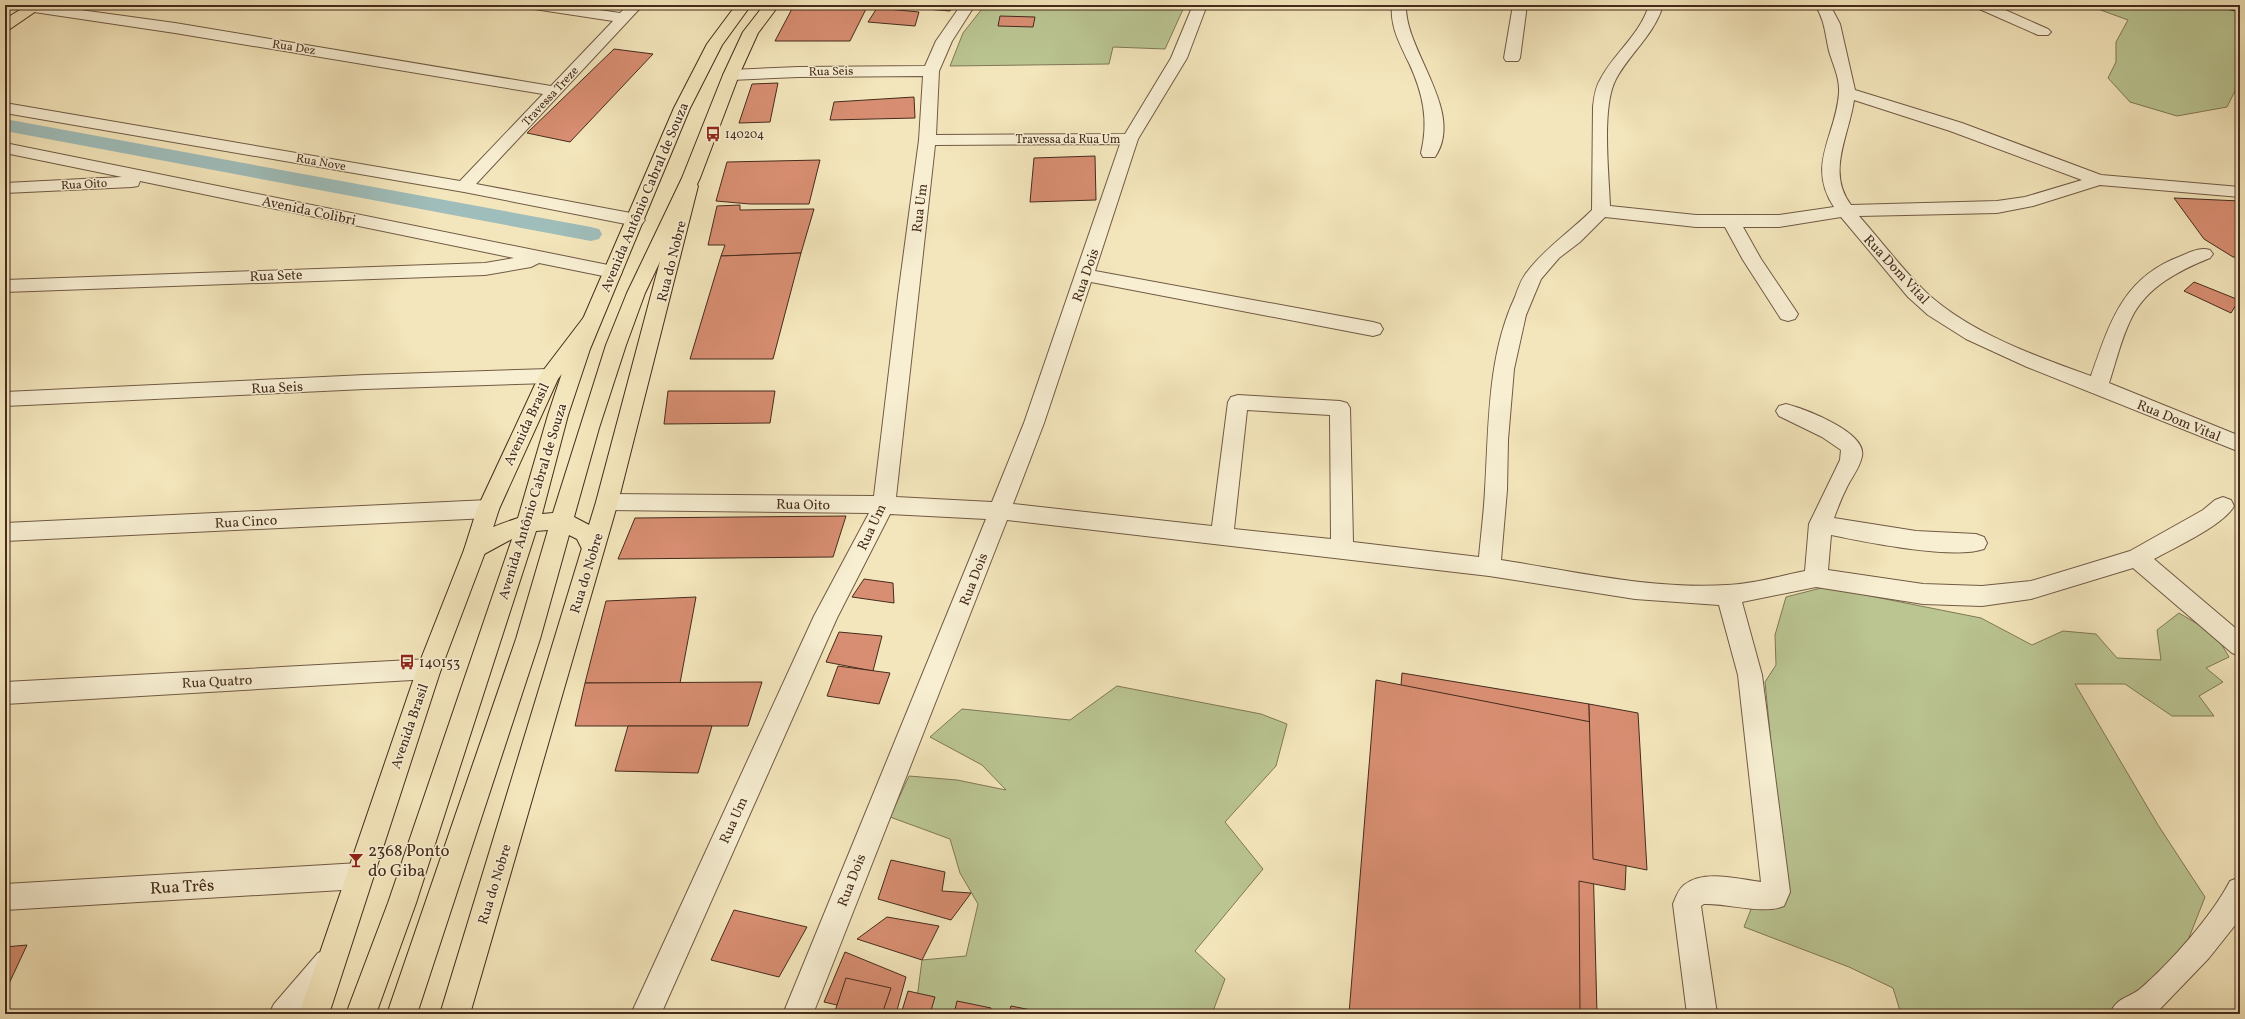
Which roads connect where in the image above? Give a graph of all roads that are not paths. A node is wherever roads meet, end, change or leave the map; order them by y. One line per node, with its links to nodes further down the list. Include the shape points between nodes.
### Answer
1 (534, 5): 13 (street)
2 (636, 5): 13 (street, Travessa Treze)
3 (744, 5): 34 (main road, Avenida Antônio Cabral de Souza, via 715,44 682,108)
4 (772, 5): 18 (main road, via 751,32)
5 (968, 5): 17 (street, Rua Um, via 944,41)
6 (1200, 5): 22 (street, Travessa da Rua Um, via 1193,29 1171,74)
7 (1399, 5): 25 (street, via 1403,34 1421,73 1432,111 1435,130)
8 (1520, 5): 16 (street)
9 (1656, 5): 32 (street, via 1648,26 1606,82 1600,105)
10 (1822, 5): 20 (street, Rua Dom Vital, via 1833,26 1837,51 1845,73)
11 (1982, 5): 15 (street)
12 (36, 6): 14 (main road); 19 (street, Rua Dez)
13 (624, 18): 19 (street, Travessa Treze)
14 (5, 26)
15 (2043, 32)
16 (1512, 58)
17 (931, 70): 18 (street, Rua Seis); 23 (street, Rua Um)
18 (731, 75): 26 (main road)
19 (554, 91): 29 (street, Travessa Treze)
20 (1847, 93): 28 (street, via 1956,126); 33 (street, Rua Dom Vital, via 1832,149 1829,175 1835,194)
21 (5, 108): 29 (street, Rua Nove)
22 (1130, 139): 23 (street, Travessa da Rua Um); 39 (street, Rua Dois)
23 (927, 140): 50 (street, Rua Um)
24 (5, 148): 27 (street, Avenida Colibri)
25 (1430, 153)
26 (691, 178): 49 (main road, Rua do Nobre); 54 (main road, via 636,293 589,428)
27 (164, 180): 30 (street, Rua Oito); 37 (street, Avenida Colibri)
28 (2099, 180): 31 (street); 33 (street, via 2027,202 1997,207)
29 (464, 187): 34 (street, Rua Nove)
30 (5, 188)
31 (2240, 192)
32 (1601, 211): 35 (street, via 1696,221); 64 (street, via 1574,238 1553,254 1533,277 1516,315 1504,369)
33 (1846, 211): 35 (street, via 1779,220); 45 (street, Rua Dom Vital, via 1900,276 1935,309 1976,335 2058,373)
34 (636, 220): 38 (main road, Avenida Antônio Cabral de Souza)
35 (1731, 221): 41 (street, via 1752,260)
36 (2204, 254): 45 (street, via 2175,264 2150,283 2129,305 2121,319)
37 (546, 259): 38 (street, Avenida Colibri); 40 (street, Rua Sete, via 485,269)
38 (613, 272): 42 (main road, Avenida Antônio Cabral de Souza)
39 (1085, 275): 43 (street); 53 (street, Rua Dois, via 1034,423)
40 (5, 286)
41 (1788, 314)
42 (591, 321): 44 (main road, Avenida Brasil); 55 (main road, Avenida Antônio Cabral de Souza, via 558,415)
43 (1373, 329)
44 (549, 376): 46 (street, Rua Seis); 52 (main road, Avenida Brasil)
45 (2097, 387): 48 (street, Rua Dom Vital)
46 (5, 399)
47 (1786, 411): 56 (street, via 1843,439 1851,447 1853,456)
48 (2240, 444)
49 (607, 502): 50 (street, Rua Oito); 60 (main road, Rua do Nobre)
50 (884, 505): 53 (street, Rua Oito); 81 (street, Rua Um, via 826,616)
51 (2223, 506): 63 (street, Rua Oito, via 2211,516)
52 (488, 509): 57 (street, Rua Cinco); 61 (main road, Avenida Brasil)
53 (999, 511): 58 (street, Rua Oito); 82 (street, Rua Dois)
54 (562, 521): 55 (main road); 60 (main road, via 586,533); 78 (main road, via 528,639)
55 (528, 523): 61 (main road, via 500,534); 77 (main road, Avenida Antônio Cabral de Souza, via 402,903)
56 (1820, 524): 59 (street, via 1916,542); 65 (street)
57 (5, 532)
58 (1222, 536): 62 (street, Rua Oito); 62 (street, via 1238,402 1340,408)
59 (1976, 543)
60 (593, 549): 74 (main road, Rua do Nobre)
61 (475, 550): 68 (main road, Avenida Brasil)
62 (1342, 550): 64 (street, Rua Oito)
63 (2137, 558): 65 (street, Rua Oito, via 2031,590 1982,596 1923,594); 67 (street)
64 (1489, 567): 66 (street, Rua Oito, via 1635,590)
65 (1816, 578): 66 (street, Rua Oito)
66 (1728, 595): 83 (street, via 1750,675 1776,892 1774,897 1715,890 1698,891 1690,897 1687,904)
67 (2240, 646)
68 (429, 669): 69 (street, Rua Quatro); 70 (main road, Avenida Brasil)
69 (5, 693)
70 (359, 876): 71 (street, Rua Três); 73 (main road, Avenida Brasil)
71 (5, 897)
72 (2237, 905): 84 (street, via 2148,1000)
73 (332, 959): 75 (street); 76 (main road, Avenida Brasil)
74 (470, 966): 79 (main road, Rua do Nobre); 80 (main road, Rua do Nobre)
75 (284, 1014)
76 (314, 1014)
77 (361, 1014)
78 (402, 1014)
79 (455, 1014)
80 (468, 1014)
81 (646, 1014)
82 (798, 1014)
83 (1702, 1014)
84 (2125, 1014)

